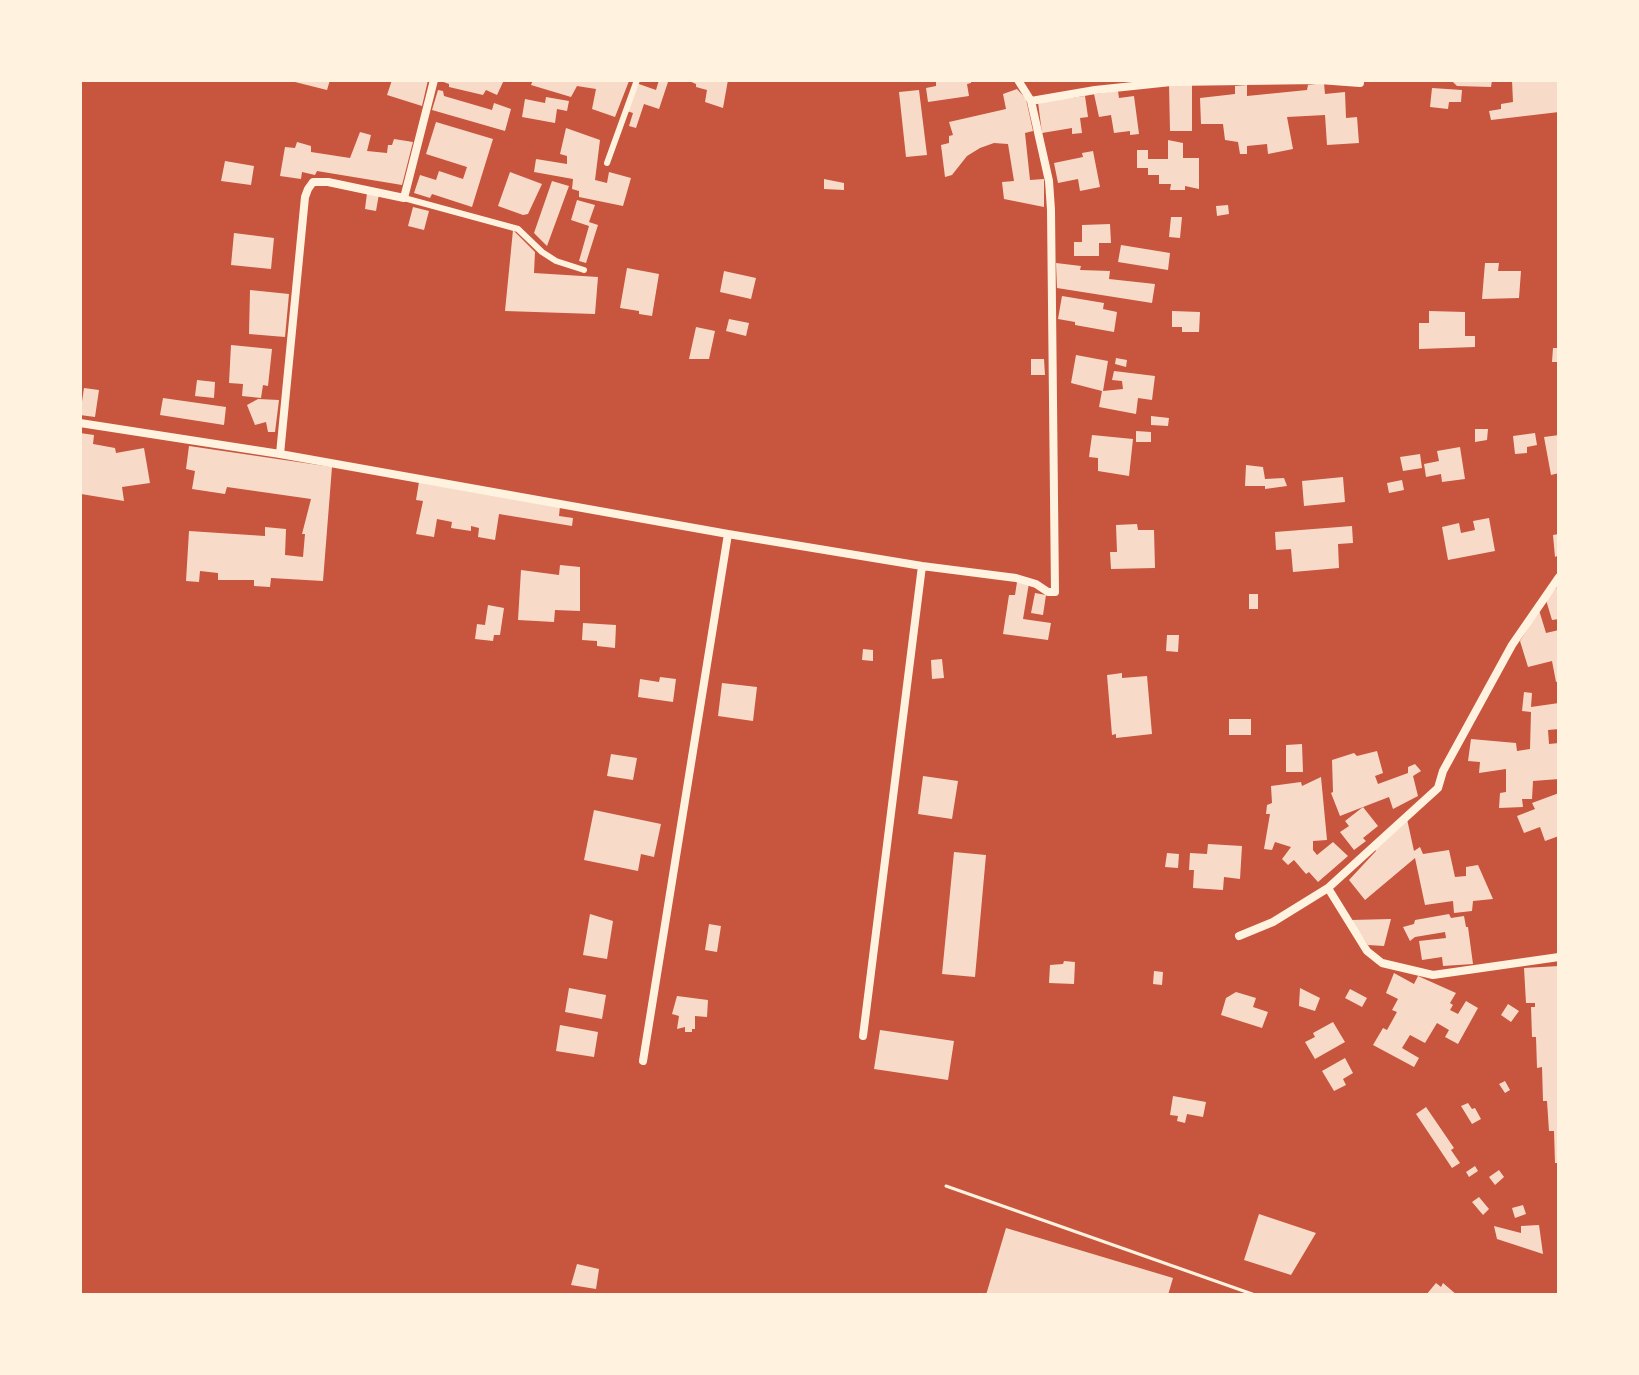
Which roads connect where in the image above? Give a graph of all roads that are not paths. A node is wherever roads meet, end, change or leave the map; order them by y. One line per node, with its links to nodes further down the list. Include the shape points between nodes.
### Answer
1 (434, 80): 7 (street)
2 (637, 80): 6 (lane)
3 (1018, 80): 5 (street)
4 (1360, 80): 5 (street, via 1171,82)
5 (1031, 101): 12 (street, via 1051,210 1055,592 1016,578)
6 (607, 163)
7 (404, 198): 8 (lane, via 518,229 556,261); 10 (street, via 328,182 313,182 308,189)
8 (584, 270)
9 (80, 423): 10 (street)
10 (280, 454): 11 (street)
11 (728, 534): 12 (street); 18 (street)
12 (922, 566): 17 (street)
13 (1559, 577): 14 (street, via 1512,645 1438,788)
14 (1328, 888): 15 (street); 16 (street, via 1367,951 1382,963 1433,975)
15 (1239, 936)
16 (1559, 957)
17 (863, 1036)
18 (643, 1061)

